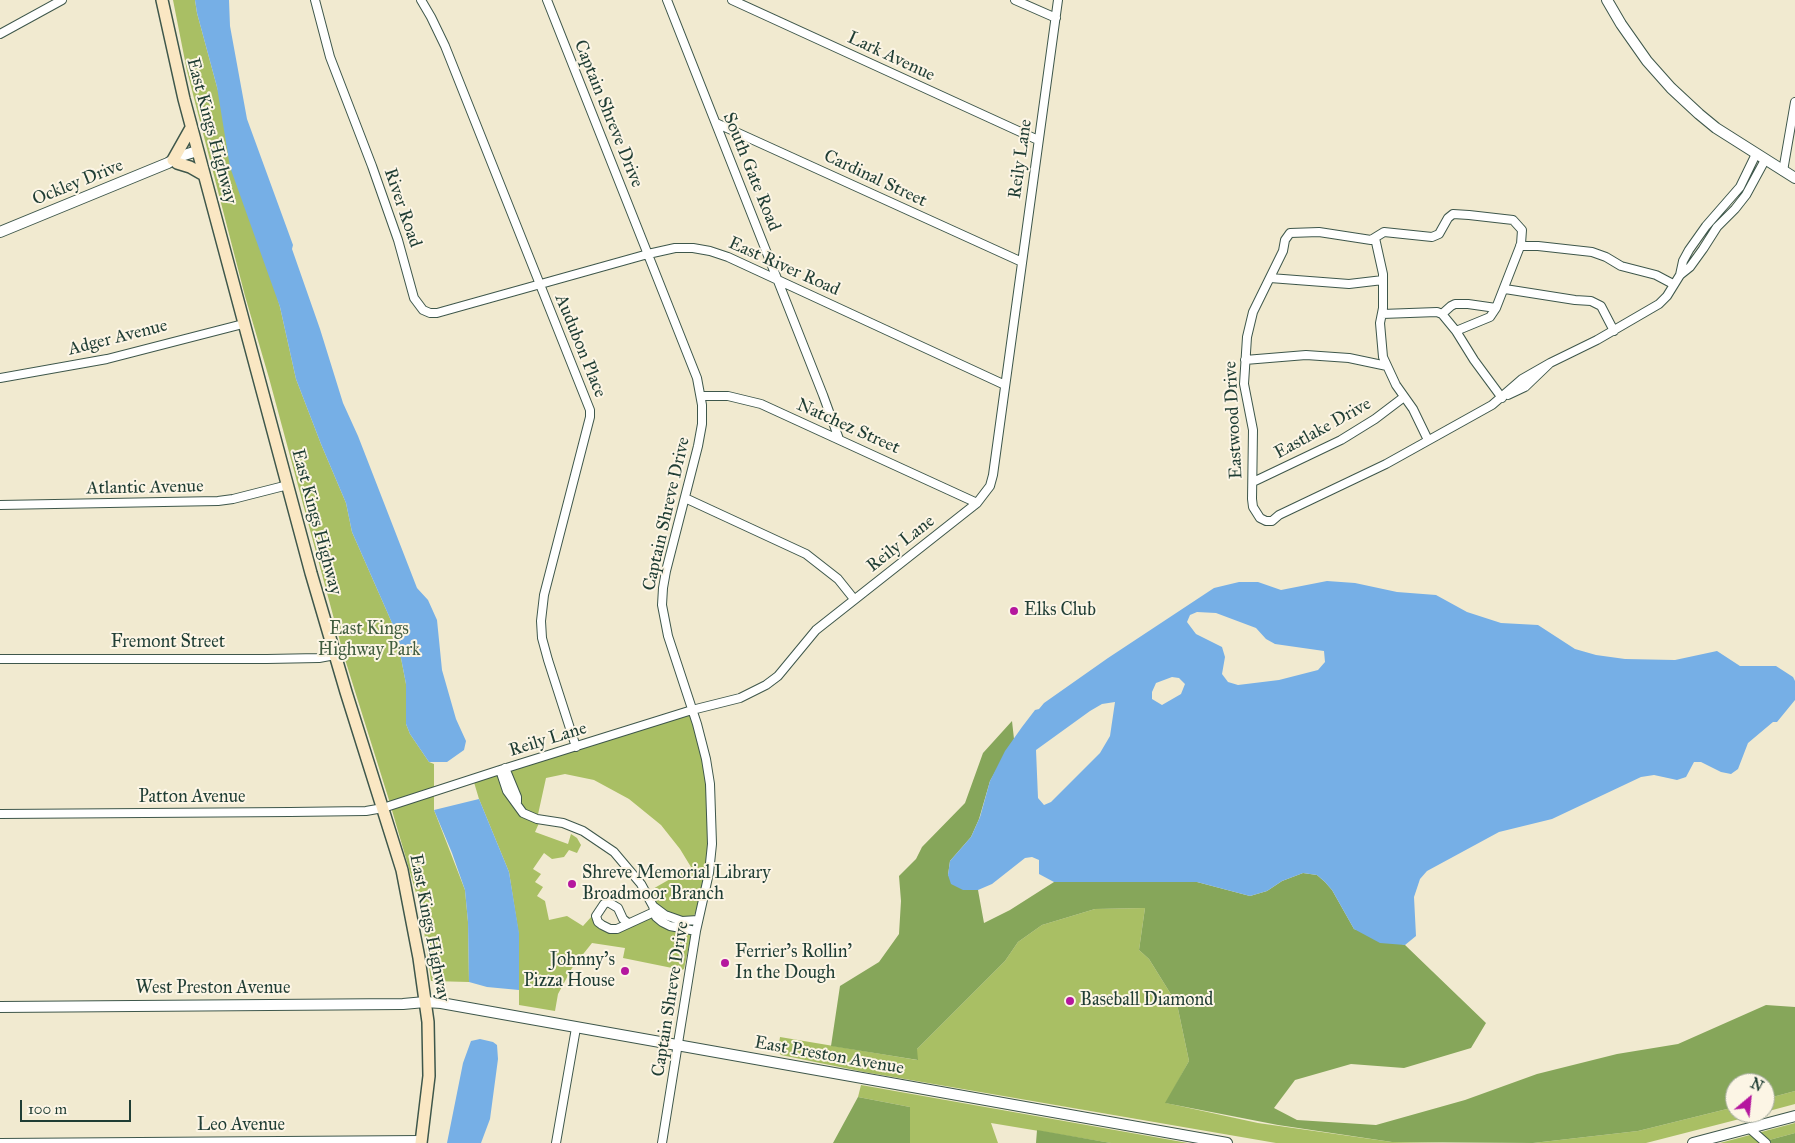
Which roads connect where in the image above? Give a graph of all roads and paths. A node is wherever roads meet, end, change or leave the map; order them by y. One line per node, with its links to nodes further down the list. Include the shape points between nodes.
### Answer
1 (62, 0): 12 (street)
2 (162, 0): 15 (main road, East Kings Highway)
3 (315, 0): 34 (street, River Road, via 330,57 398,240 417,304 423,310 437,313)
4 (421, 0): 34 (street, Audubon Place, via 444,46)
5 (547, 0): 27 (street, Captain Shreve Drive)
6 (667, 0): 14 (street, South Gate Road)
7 (732, 0): 16 (street, Lark Avenue)
8 (1015, 0): 11 (street)
9 (1058, 0): 11 (street, Reily Lane)
10 (1607, 0): 18 (street, via 1647,61 1671,88 1704,118)
11 (1056, 18): 16 (street, Reily Lane)
12 (0, 34)
13 (1795, 102): 21 (street)
14 (716, 123): 28 (street, Cardinal Street); 32 (street, South Gate Road)
15 (191, 128): 17 (main road, East Kings Highway); 20 (main road)
16 (1038, 140): 28 (street, Reily Lane)
17 (198, 154): 20 (street, Ockley Drive); 22 (main road, East Kings Highway)
18 (1756, 154): 19 (street); 29 (street, Eastwood Drive, via 1740,187 1693,243 1682,261)
19 (1765, 160): 21 (street); 29 (street, Eastwood Drive, via 1746,195 1713,231 1690,267)
20 (173, 162): 22 (main road); 24 (street, Ockley Drive)
21 (1784, 171): 23 (street)
22 (204, 175): 39 (main road, East Kings Highway)
23 (1795, 178)
24 (0, 232)
25 (1376, 238): 26 (street, Eastwood Drive, via 1384,232 1432,237 1442,232 1450,216 1468,214 1513,220 1522,230); 30 (street, Eastwood Drive, via 1319,232 1290,233); 31 (street)
26 (1520, 246): 33 (street, via 1592,252); 35 (street, Eastwood Drive)
27 (648, 254): 32 (street, East River Road, via 675,248 710,251); 34 (street, East River Road); 46 (street, Captain Shreve Drive, via 697,378)
28 (1022, 262): 45 (street, Reily Lane)
29 (1680, 275): 33 (street, Eastwood Drive)
30 (1270, 278): 31 (street, via 1349,284); 42 (street, Eastwood Drive, via 1253,312)
31 (1383, 280): 37 (street)
32 (778, 281): 45 (street, East River Road); 49 (street, South Gate Road)
33 (1673, 284): 41 (street, Eastwood Drive, via 1659,304)
34 (539, 285): 60 (street, Audubon Place, via 590,413 544,595 541,621 548,660)
35 (1505, 289): 36 (street, Eastwood Drive); 41 (street, via 1591,300 1601,306)
36 (1496, 308): 38 (street, via 1455,304); 40 (street, via 1490,316)
37 (1382, 314): 38 (street); 43 (street, via 1382,348)
38 (1442, 314): 40 (street)
39 (243, 324): 44 (street, Adger Avenue, via 107,359); 52 (main road, East Kings Highway)
40 (1456, 331): 48 (street)
41 (1614, 331): 48 (street, Eastwood Drive, via 1550,363 1525,387)
42 (1245, 360): 43 (street, via 1306,355 1349,358); 51 (street, Eastwood Drive, via 1244,384 1253,430)
43 (1387, 366): 47 (street)
44 (0, 378)
45 (1005, 385): 54 (street, Reily Lane, via 993,475 990,486)
46 (701, 396): 49 (street, Natchez Street, via 747,400); 53 (street, Captain Shreve Drive, via 701,433)
47 (1404, 397): 50 (street); 51 (street, Eastlake Drive, via 1341,440)
48 (1502, 398): 50 (street, Eastwood Drive)
49 (839, 439): 54 (street, Natchez Street)
50 (1428, 440): 51 (street, Eastwood Drive, via 1270,521 1260,518 1253,507)
51 (1253, 482)
52 (288, 485): 55 (street, Atlantic Avenue, via 218,501); 57 (main road, East Kings Highway)
53 (685, 498): 56 (street, via 806,554 838,580); 59 (street, Captain Shreve Drive, via 666,571 662,605 668,636)
54 (977, 503): 56 (street, Reily Lane)
55 (0, 505)
56 (854, 599): 59 (street, Reily Lane, via 816,630 784,671 766,685 740,698)
57 (335, 655): 58 (street, Fremont Street, via 267,659); 62 (main road, East Kings Highway)
58 (0, 659)
59 (692, 710): 60 (street, Reily Lane); 65 (street, Captain Shreve Drive, via 710,784 712,817 709,873)
60 (576, 747): 61 (street, Reily Lane)
61 (502, 769): 62 (street, Reily Lane); 64 (street, via 507,791 523,812 583,831 614,852 641,884)
62 (383, 808): 63 (street, Patton Avenue, via 366,811); 68 (main road, East Kings Highway, via 411,909)
63 (0, 814)
64 (653, 909): 65 (street, via 682,921); 66 (street); 67 (street, via 656,917 670,926)
65 (698, 920): 67 (street, Captain Shreve Drive)
66 (628, 923)
67 (696, 931): 71 (street, Captain Shreve Drive)
68 (425, 1002): 69 (street, West Preston Avenue); 70 (street, East Preston Avenue); 74 (main road, East Kings Highway, via 429,1076)
69 (0, 1007)
70 (576, 1028): 71 (street, East Preston Avenue); 76 (street)
71 (679, 1046): 77 (street, Captain Shreve Drive); 78 (street, East Preston Avenue)
72 (1795, 1116): 73 (street)
73 (1749, 1128): 79 (street); 80 (street)
74 (422, 1141): 75 (street, Leo Avenue)
75 (0, 1143)
76 (556, 1143)
77 (662, 1143)
78 (1227, 1143)
79 (1693, 1143)
80 (1766, 1143)

